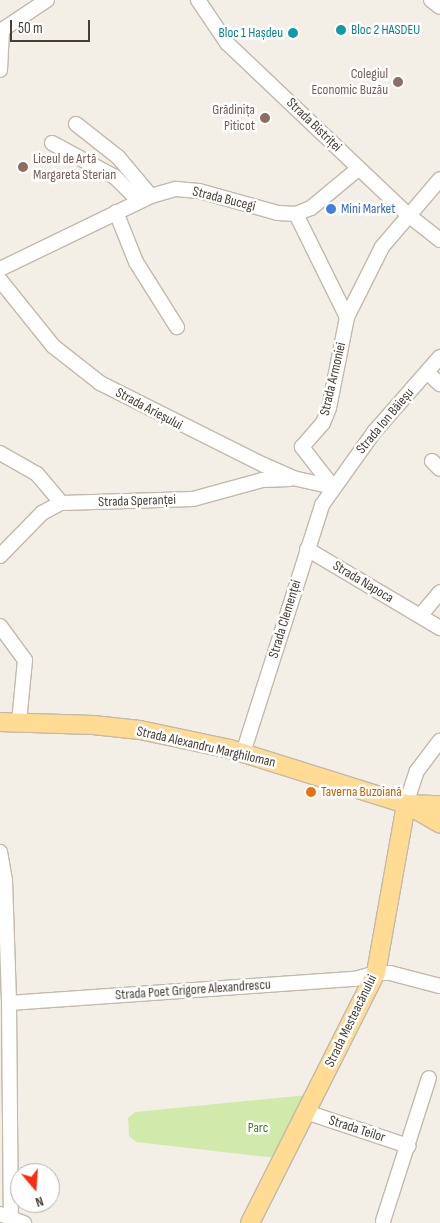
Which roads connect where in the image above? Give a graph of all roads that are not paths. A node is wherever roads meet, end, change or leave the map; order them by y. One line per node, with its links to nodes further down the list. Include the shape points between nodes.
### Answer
1 (47, 0): 5 (street, via 2,30)
2 (198, 0): 8 (street, Strada Bistriței, via 228,43)
3 (431, 0): 4 (street)
4 (440, 7)
5 (0, 70)
6 (76, 124): 10 (street, via 118,157)
7 (52, 143): 10 (street, via 115,177)
8 (359, 168): 12 (street, via 311,208); 13 (street, Strada Bistriței)
9 (440, 179): 13 (street, Strada Armoniei)
10 (145, 198): 11 (street, Strada Bucegi); 12 (street, Strada Bucegi, via 176,189 199,191 278,213)
11 (116, 212): 15 (street, Strada Bucegi); 18 (street, via 136,262)
12 (296, 214): 17 (street)
13 (407, 214): 14 (street, Strada Bistriței); 17 (street, Strada Armoniei, via 382,247)
14 (440, 240)
15 (0, 269)
16 (0, 280): 23 (street, Strada Arieșului, via 47,341 100,383 156,414)
17 (347, 317): 24 (street, Strada Armoniei, via 329,408 302,447)
18 (177, 327)
19 (440, 357): 20 (street, Strada Ion Băieșu)
20 (427, 372): 21 (street); 24 (street, Strada Ion Băieșu, via 374,432)
21 (440, 384)
22 (0, 453): 25 (street, via 37,474)
23 (293, 478): 24 (street, Strada Arieșului); 25 (street, Strada Speranței, via 262,480 193,499)
24 (333, 487): 26 (street, Strada Clemenței, via 316,517)
25 (61, 503): 27 (street, Strada Speranței, via 42,513)
26 (307, 549): 29 (street, Strada Napoca); 35 (street, Strada Clemenței)
27 (0, 556)
28 (440, 592): 29 (street)
29 (420, 616): 31 (street, Strada Napoca)
30 (0, 626): 33 (street, via 26,660)
31 (440, 628)
32 (0, 722): 33 (main road, Strada Alexandru Marghiloman)
33 (19, 722): 35 (main road, Strada Alexandru Marghiloman, via 140,730)
34 (440, 741): 36 (street, via 417,771)
35 (244, 753): 36 (main road, Strada Alexandru Marghiloman)
36 (406, 804): 37 (main road); 38 (main road); 40 (main road, Strada Mesteacănului)
37 (440, 805)
38 (440, 824)
39 (0, 852): 42 (street, via 5,880)
40 (376, 973): 41 (street, via 390,973); 42 (street, Strada Poet Grigore Alexandrescu, via 355,979); 44 (main road, Strada Mesteacănului)
41 (440, 986)
42 (9, 1003): 46 (street)
43 (429, 1078): 45 (street)
44 (306, 1112): 45 (street, Strada Teilor); 48 (main road, Strada Mesteacănului)
45 (408, 1146): 47 (street)
46 (12, 1218)
47 (383, 1221)
48 (250, 1223)

